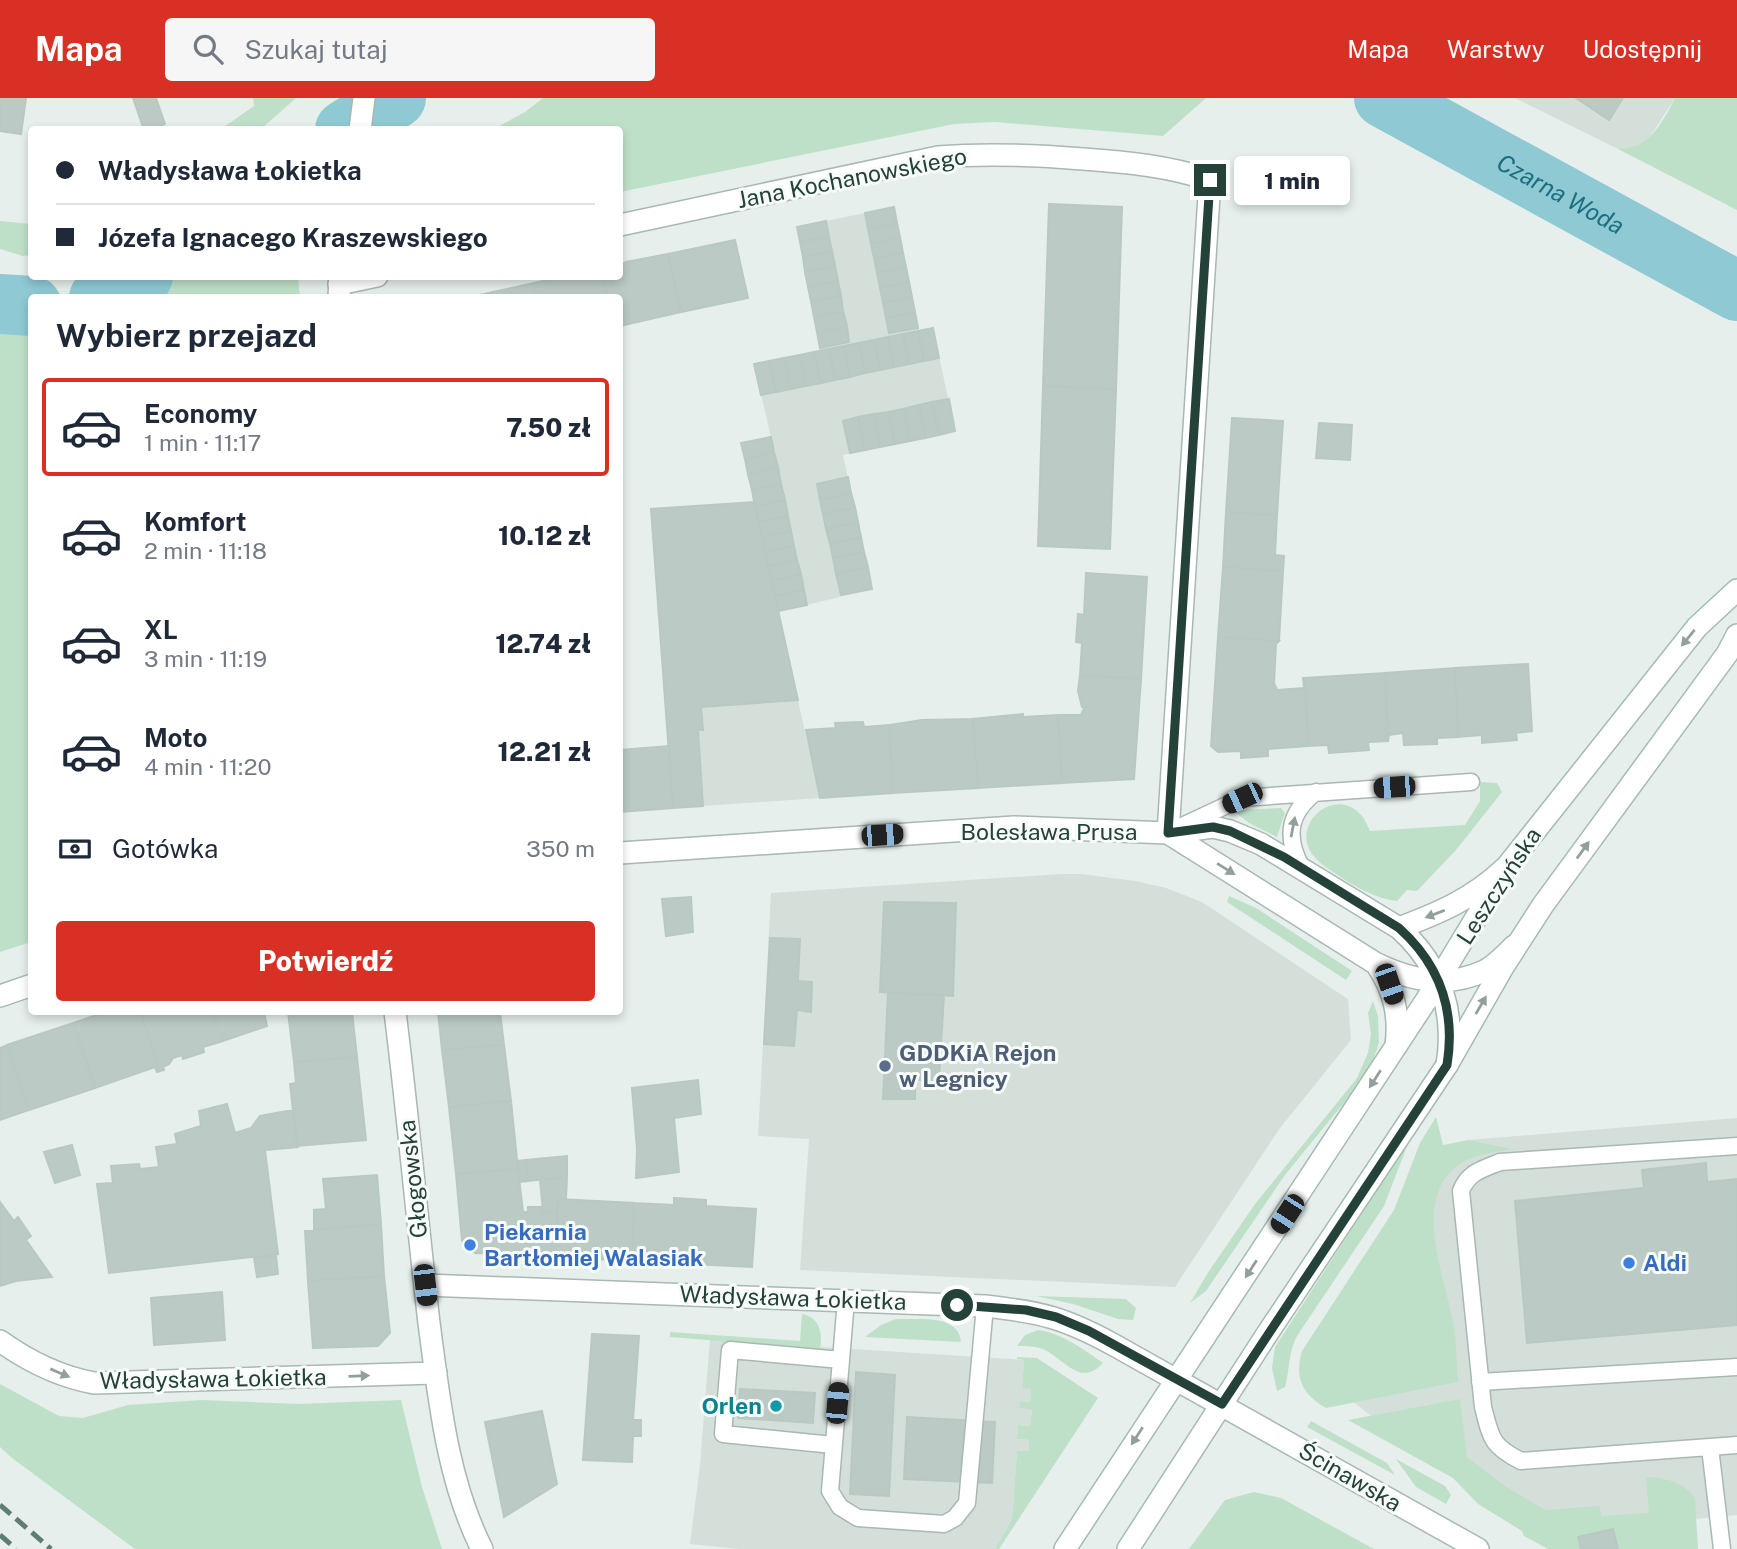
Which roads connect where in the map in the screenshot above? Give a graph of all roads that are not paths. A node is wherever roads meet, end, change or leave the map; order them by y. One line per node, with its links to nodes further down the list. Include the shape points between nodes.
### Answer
1 (364, 98): 2 (street)
2 (360, 126)
3 (623, 224): 10 (street, Jana Kochanowskiego, via 962,154 1128,162 1210,180)
4 (362, 280): 5 (street)
5 (339, 286)
6 (1737, 590): 12 (street, Leszczyńska, one-way to 12, via 1697,627)
7 (1737, 635): 15 (street, Leszczyńska, one-way to 7)
8 (1471, 782): 9 (lane, Bolesława Prusa)
9 (1316, 792): 10 (lane, Bolesława Prusa, via 1242,798); 13 (lane, one-way to 9, via 1294,855 1292,827 1300,807)
10 (1168, 833): 11 (street, Bolesława Prusa, via 1014,827); 13 (street, via 1213,827 1230,831); 16 (street, one-way to 16)
11 (623, 853)
12 (1508, 865): 14 (street, one-way to 14, via 1457,904); 17 (street, Leszczyńska)
13 (1302, 868): 14 (street)
14 (1399, 928): 17 (street, via 1415,942)
15 (1519, 942): 17 (street, via 1485,971); 22 (street, Leszczyńska, one-way to 15)
16 (1376, 963): 17 (street, via 1396,974); 21 (street, via 1395,1002)
17 (1439, 981): 21 (street, Leszczyńska); 22 (street, via 1450,1026)
18 (28, 986): 19 (street)
19 (0, 996)
20 (395, 1015): 24 (street, Głogowska)
21 (1396, 1046): 31 (street, Leszczyńska, one-way to 31)
22 (1447, 1065): 33 (street, Leszczyńska)
23 (1737, 1146): 32 (lane, via 1500,1162 1474,1172 1461,1191)
24 (425, 1285): 25 (street, Władysława Łokietka); 30 (street, Głogowska)
25 (846, 1300): 26 (street, Władysława Łokietka); 28 (lane)
26 (985, 1306): 31 (street, Władysława Łokietka, via 1026,1310 1073,1323); 34 (lane, via 967,1503 955,1518 944,1524 858,1518 840,1507 831,1491)
27 (0, 1341): 30 (street, Władysława Łokietka, one-way to 30, via 64,1376 94,1383)
28 (841, 1360): 34 (lane); 34 (lane, via 730,1350 723,1434)
29 (1737, 1367): 32 (lane)
30 (436, 1373): 38 (street, Głogowska, via 457,1481)
31 (1175, 1380): 33 (street, Władysława Łokietka); 39 (street, Leszczyńska, one-way to 39)
32 (1480, 1382): 36 (lane, via 1491,1435 1499,1450 1521,1461)
33 (1222, 1404): 37 (street, Ścinawska); 40 (street, Leszczyńska)
34 (833, 1445)
35 (1737, 1445): 36 (lane)
36 (1712, 1447): 42 (lane)
37 (1452, 1542): 41 (street, Ścinawska)
38 (482, 1549)
39 (1065, 1549)
40 (1128, 1549)
41 (1478, 1549)
42 (1723, 1549)

